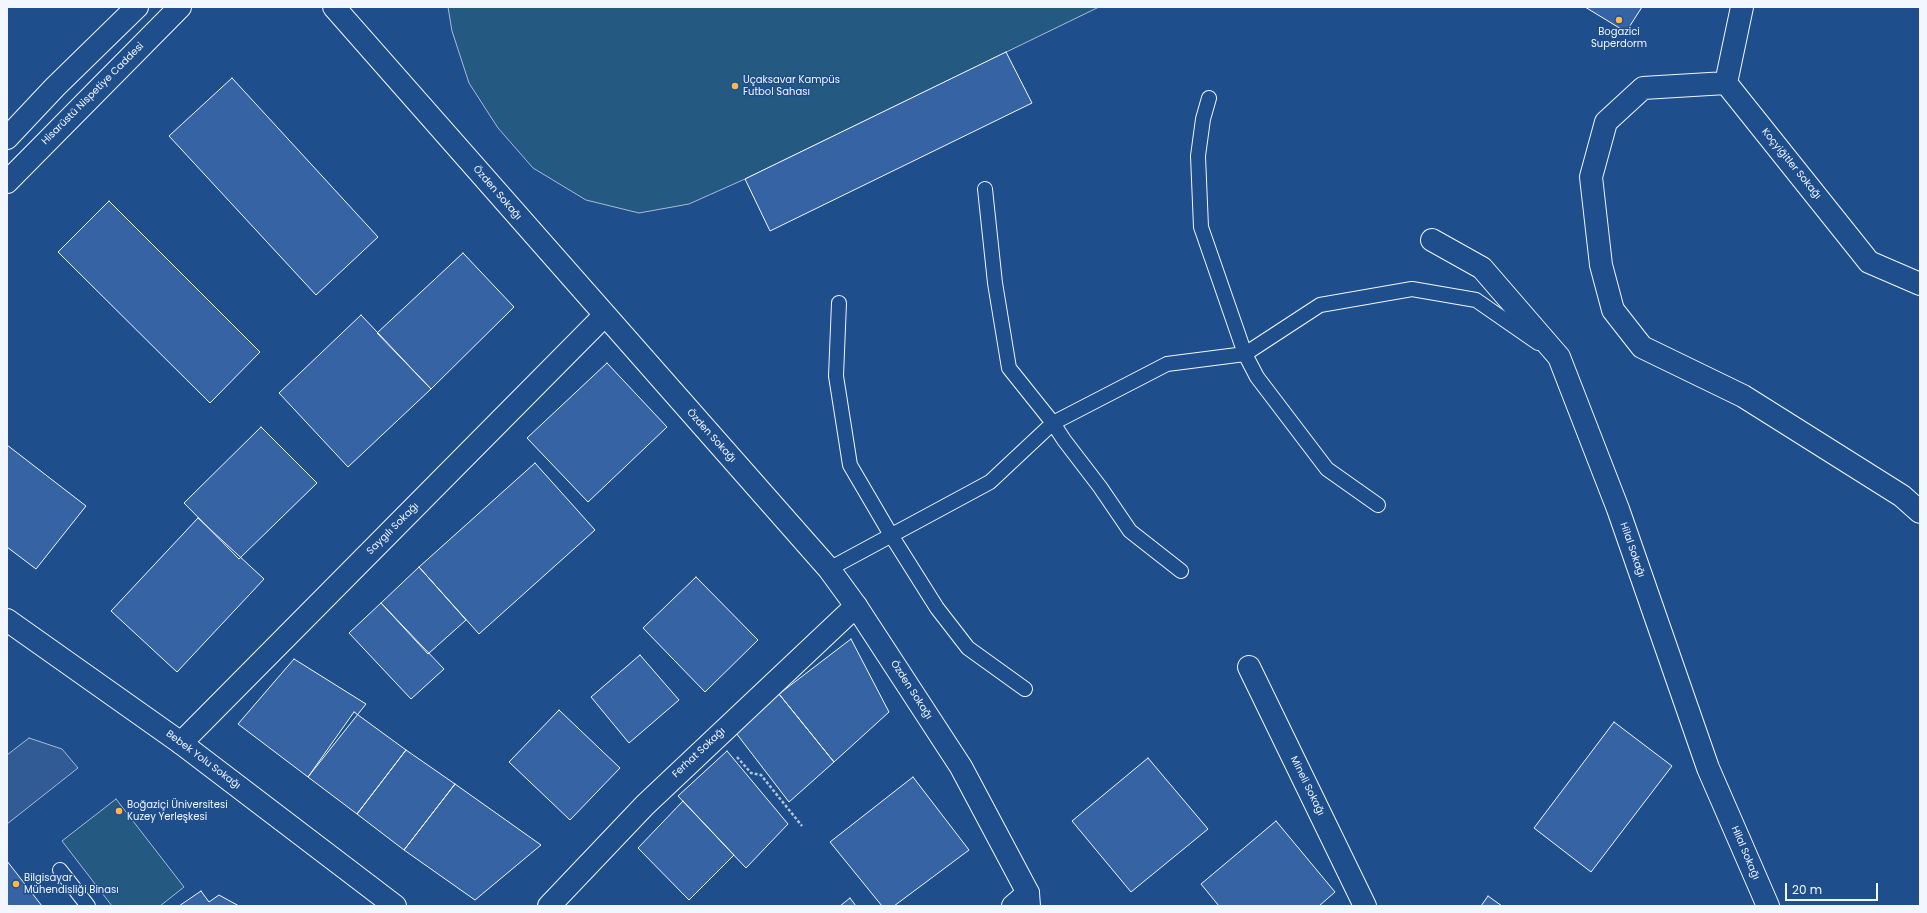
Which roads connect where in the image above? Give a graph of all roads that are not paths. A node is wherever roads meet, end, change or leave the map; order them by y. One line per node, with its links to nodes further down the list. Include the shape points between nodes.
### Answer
1 (137, 7): 7 (street)
2 (180, 7): 8 (street, Hisarüstü Nispetiye Caddesi)
3 (334, 7): 13 (street, Özden Sokağı)
4 (1742, 7): 5 (street)
5 (1726, 83): 11 (street, Koçyiğitler Sokağı, via 1869,262); 18 (street, via 1643,88 1606,122 1591,177 1601,265 1613,310 1642,346 1743,396 1902,496)
6 (1209, 98): 14 (lane, via 1203,118 1198,156 1201,227)
7 (7, 138)
8 (7, 182)
9 (985, 189): 16 (lane, via 995,283 1009,368)
10 (1432, 240): 15 (street, Hilal Sokağı, via 1482,268)
11 (1920, 284)
12 (839, 304): 19 (lane, via 836,376 850,465)
13 (604, 316): 20 (street, Özden Sokağı); 26 (street, Saygılı Sokağı)
14 (1245, 354): 15 (lane, via 1320,305 1412,289 1476,300); 16 (lane, via 1167,364); 17 (lane, via 1257,376 1327,469)
15 (1559, 357): 33 (street, Hilal Sokağı, via 1618,509 1708,768)
16 (1053, 423): 19 (lane, via 990,482); 21 (lane, via 1130,531)
17 (1378, 505)
18 (1920, 512)
19 (890, 535): 20 (lane); 25 (lane, via 937,608 968,648)
20 (829, 569): 22 (street, Özden Sokağı)
21 (1181, 571)
22 (856, 606): 28 (street, Özden Sokağı, via 960,767); 31 (street, Ferhat Sokağı, via 645,805)
23 (7, 620): 26 (street, Bebek Yolu Sokağı)
24 (1249, 667): 32 (street, Mineli Sokağı)
25 (1025, 689)
26 (181, 743): 30 (street, Bebek Yolu Sokağı)
27 (60, 870): 29 (lane)
28 (1023, 902)
29 (88, 906)
30 (395, 906)
31 (549, 906)
32 (1365, 906)
33 (1768, 906)

